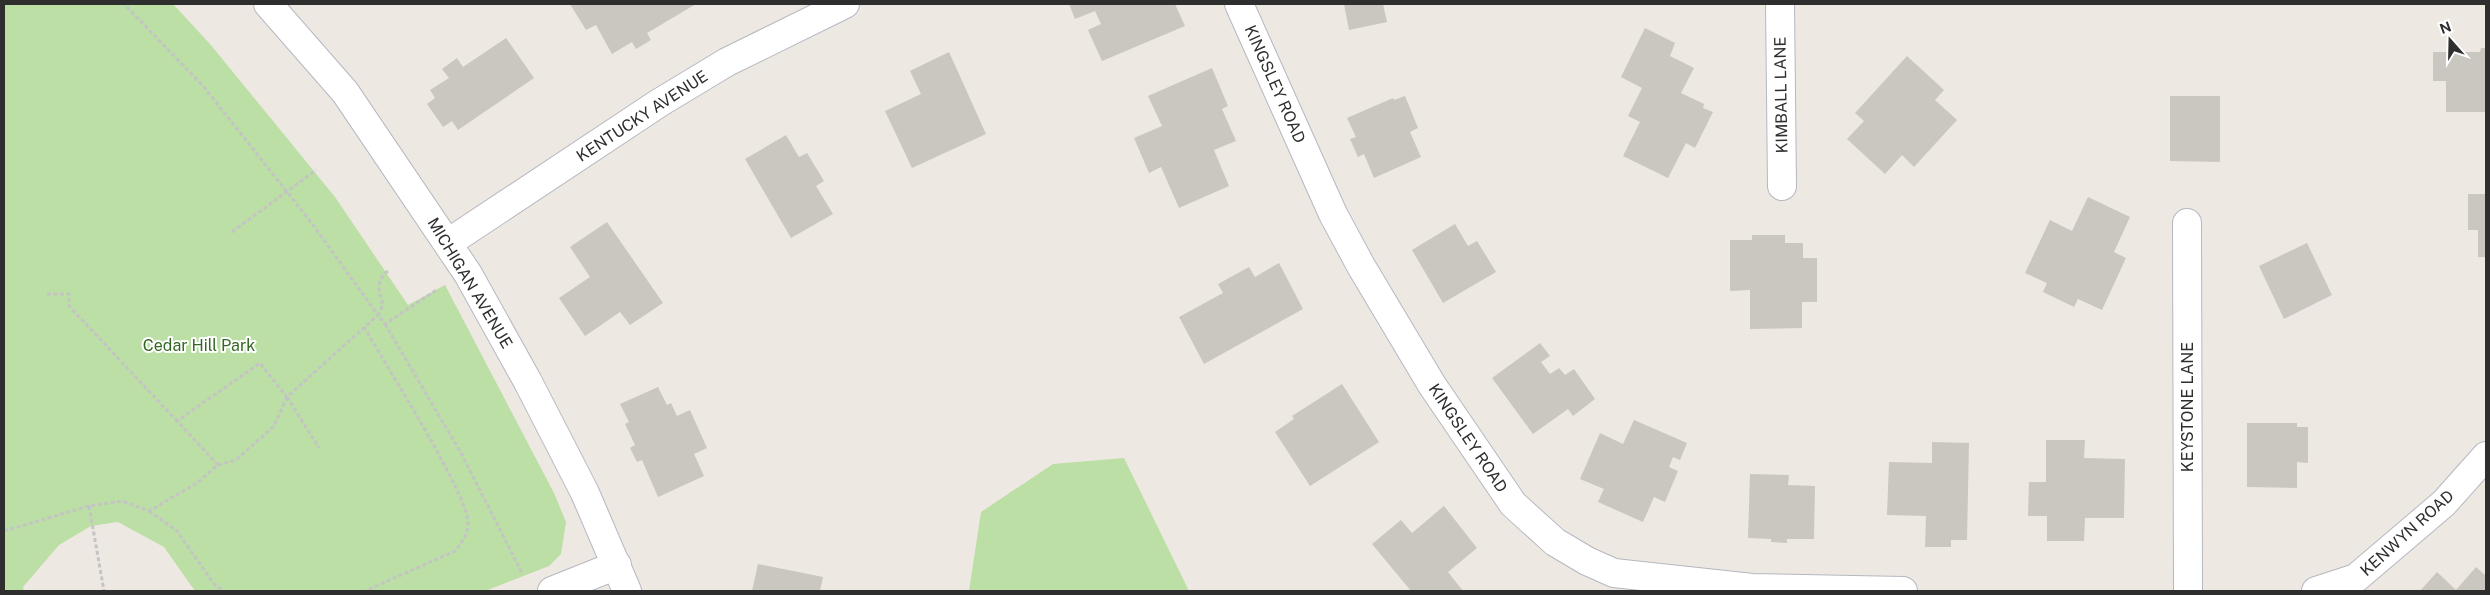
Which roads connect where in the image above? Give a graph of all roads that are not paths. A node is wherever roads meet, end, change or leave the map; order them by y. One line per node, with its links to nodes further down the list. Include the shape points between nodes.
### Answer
1 (268, 4): 7 (street, MICHIGAN AVENUE, via 345,92)
2 (845, 4): 7 (street, KENTUCKY AVENUE, via 727,62)
3 (1239, 4): 12 (street, KINGSLEY ROAD, via 1333,214 1361,266 1432,384 1513,504 1555,542 1614,573 1752,588)
4 (1780, 4): 5 (street, KIMBALL LANE)
5 (1782, 186)
6 (2187, 223): 13 (street, KEYSTONE LANE)
7 (448, 243): 9 (street, MICHIGAN AVENUE, via 532,391)
8 (2486, 456): 14 (street, KENWYN ROAD, via 2444,504 2356,578)
9 (618, 565): 10 (street); 11 (street, MICHIGAN AVENUE)
10 (552, 591)
11 (627, 591)
12 (1902, 591)
13 (2188, 591)
14 (2316, 591)

